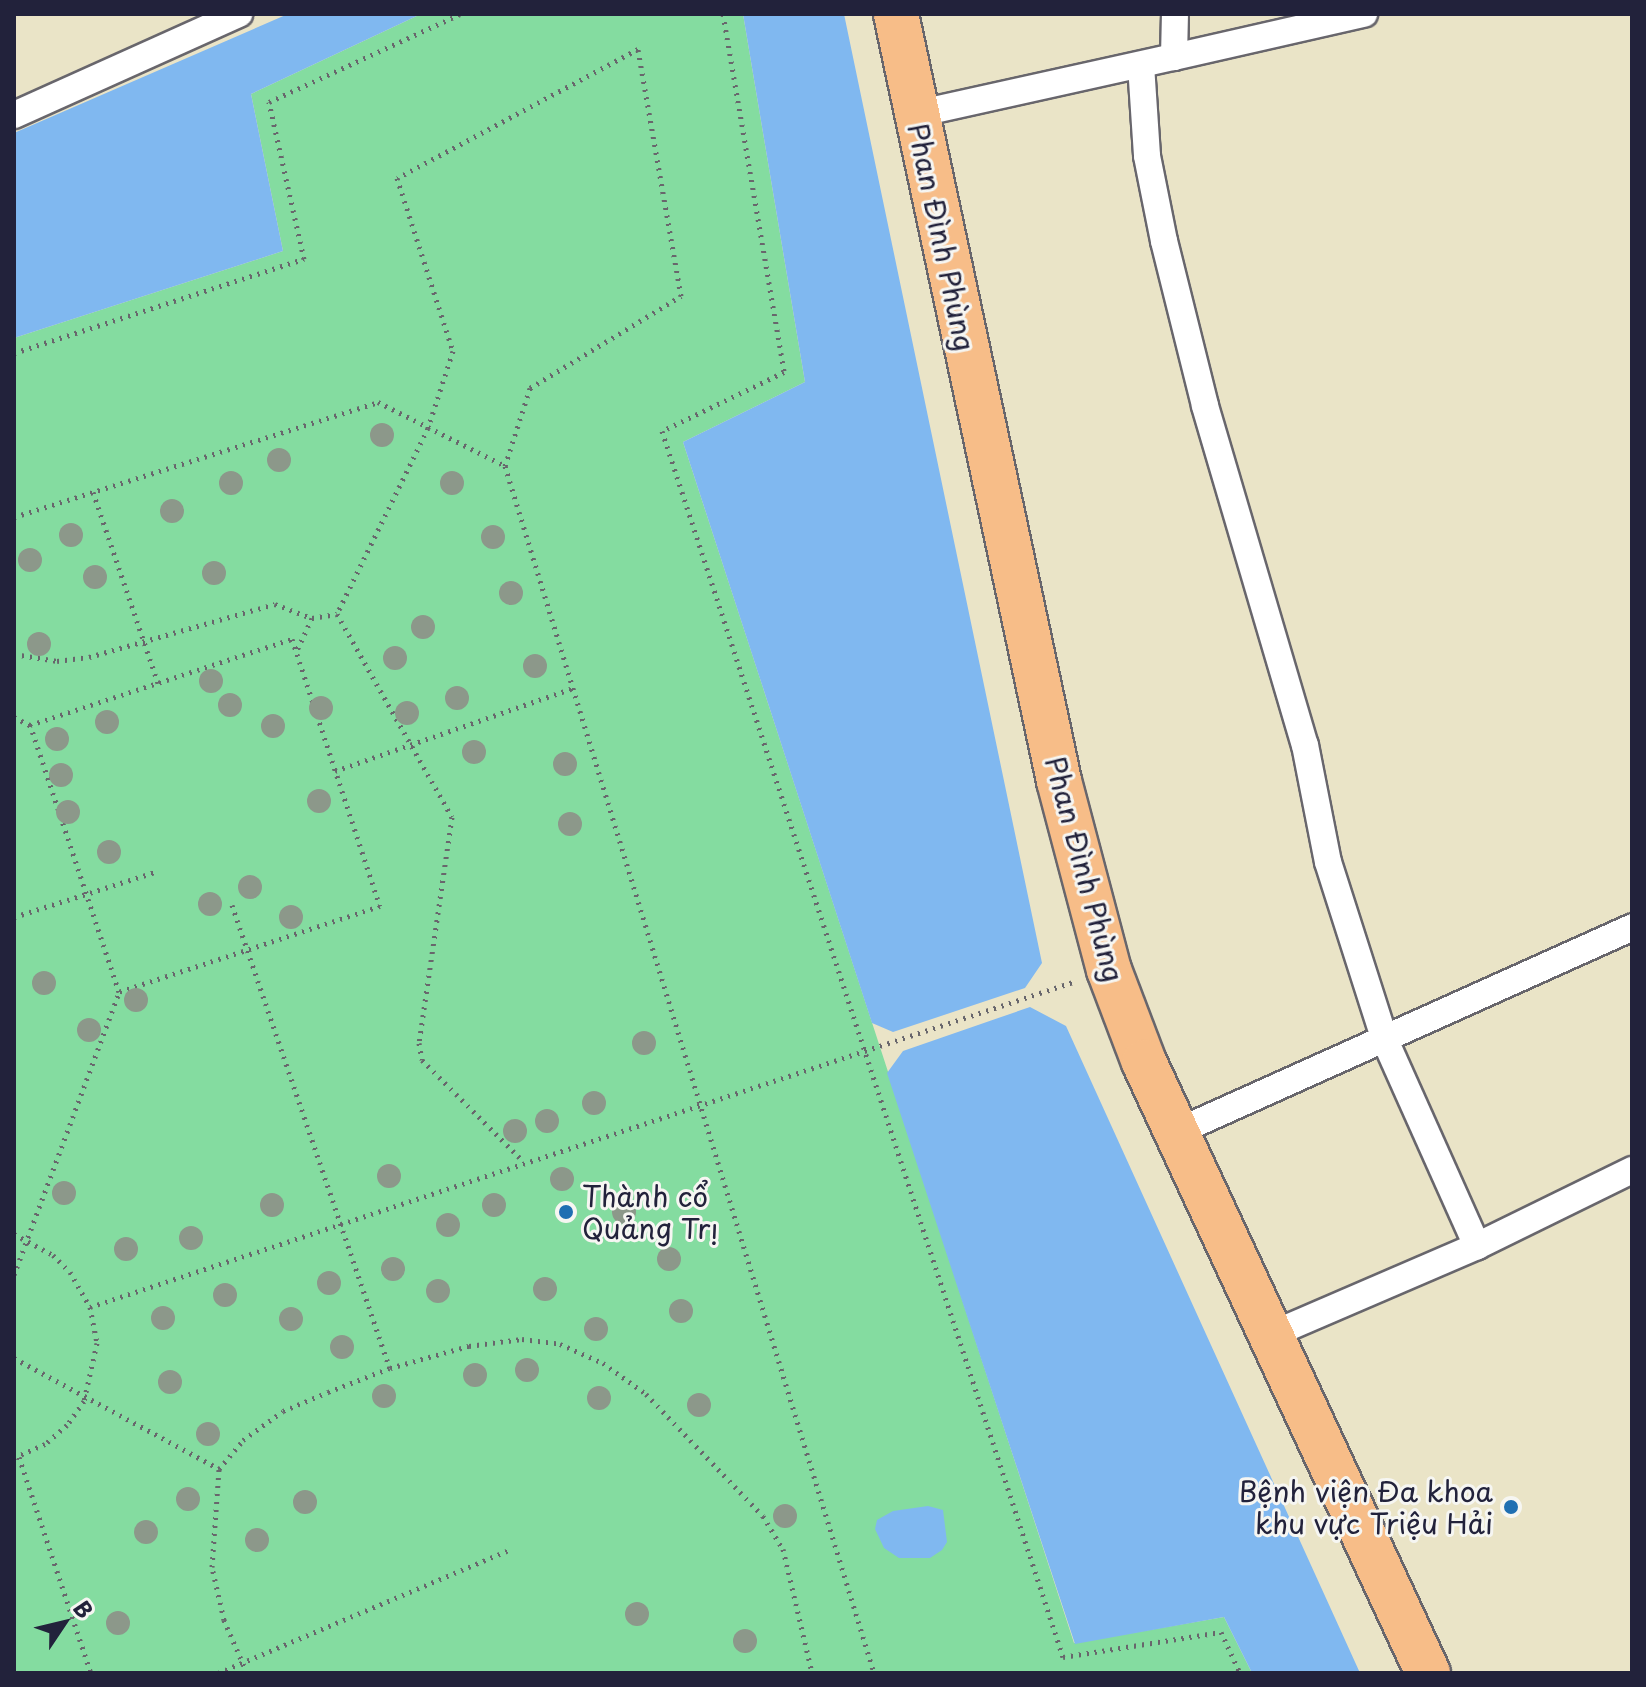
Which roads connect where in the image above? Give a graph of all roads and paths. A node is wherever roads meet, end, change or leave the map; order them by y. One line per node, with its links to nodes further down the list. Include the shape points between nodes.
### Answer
1 (239, 14): 10 (street)
2 (460, 14): 11 (path, via 269,102 304,259)
3 (723, 14): 36 (path, via 784,372 662,431)
4 (896, 14): 9 (highway, Phan Đình Phùng)
5 (1175, 14): 7 (street)
6 (1364, 14): 7 (street)
7 (1174, 57): 8 (street)
8 (1141, 65): 9 (street); 35 (street, via 1147,156 1205,406 1305,745 1328,862)
9 (916, 114): 33 (highway, Phan Đình Phùng, via 1059,781)
10 (14, 115)
11 (14, 353)
12 (428, 428): 13 (path); 13 (path, via 453,351 397,178 638,49 681,296 530,388); 14 (path, via 378,402); 16 (path)
13 (505, 466): 22 (path)
14 (93, 492): 15 (path); 18 (path)
15 (14, 517)
16 (337, 614): 17 (path); 25 (path)
17 (312, 618): 18 (path, via 275,604); 19 (path)
18 (144, 641): 20 (path, via 57,661); 21 (path)
19 (296, 653): 21 (path, via 292,639); 26 (path)
20 (14, 654)
21 (158, 683): 24 (path)
22 (573, 688): 25 (path); 37 (path)
23 (14, 717): 24 (path)
24 (30, 725): 28 (path)
25 (412, 744): 26 (path); 39 (path, via 452,817 419,1043 422,1060)
26 (335, 771): 32 (path, via 380,906)
27 (158, 871): 28 (path)
28 (86, 894): 30 (path); 34 (path)
29 (232, 905): 32 (path)
30 (14, 917)
31 (1632, 927): 35 (street)
32 (247, 950): 34 (path); 41 (path)
33 (1109, 970): 36 (path); 38 (highway, Phan Đình Phùng, via 1144,1062)
34 (119, 992): 43 (path)
35 (1384, 1038): 38 (street); 44 (street)
36 (862, 1053): 37 (path); 60 (path, via 1063,1657 1221,1632)
37 (701, 1106): 39 (path); 59 (path)
38 (1179, 1131): 47 (highway, Phan Đình Phùng)
39 (524, 1162): 41 (path)
40 (1632, 1170): 44 (street)
41 (341, 1224): 46 (path); 49 (path)
42 (14, 1234): 43 (path)
43 (29, 1240): 45 (path); 46 (path, via 70,1272)
44 (1477, 1246): 47 (street)
45 (14, 1275)
46 (90, 1307): 50 (path, via 97,1343)
47 (1273, 1334): 61 (highway, Phan Đình Phùng)
48 (14, 1358): 50 (path)
49 (390, 1368): 52 (path, via 283,1411 243,1440); 58 (path, via 469,1346 522,1339 560,1344 603,1363 646,1394 763,1516 783,1549)
50 (86, 1396): 51 (path, via 67,1425); 52 (path)
51 (16, 1458): 55 (path)
52 (219, 1469): 54 (path, via 212,1567 224,1620)
53 (509, 1550): 54 (path)
54 (242, 1663): 56 (path); 57 (path)
55 (91, 1673)
56 (218, 1673)
57 (247, 1673)
58 (812, 1673)
59 (874, 1673)
60 (1240, 1673)
61 (1428, 1673)

